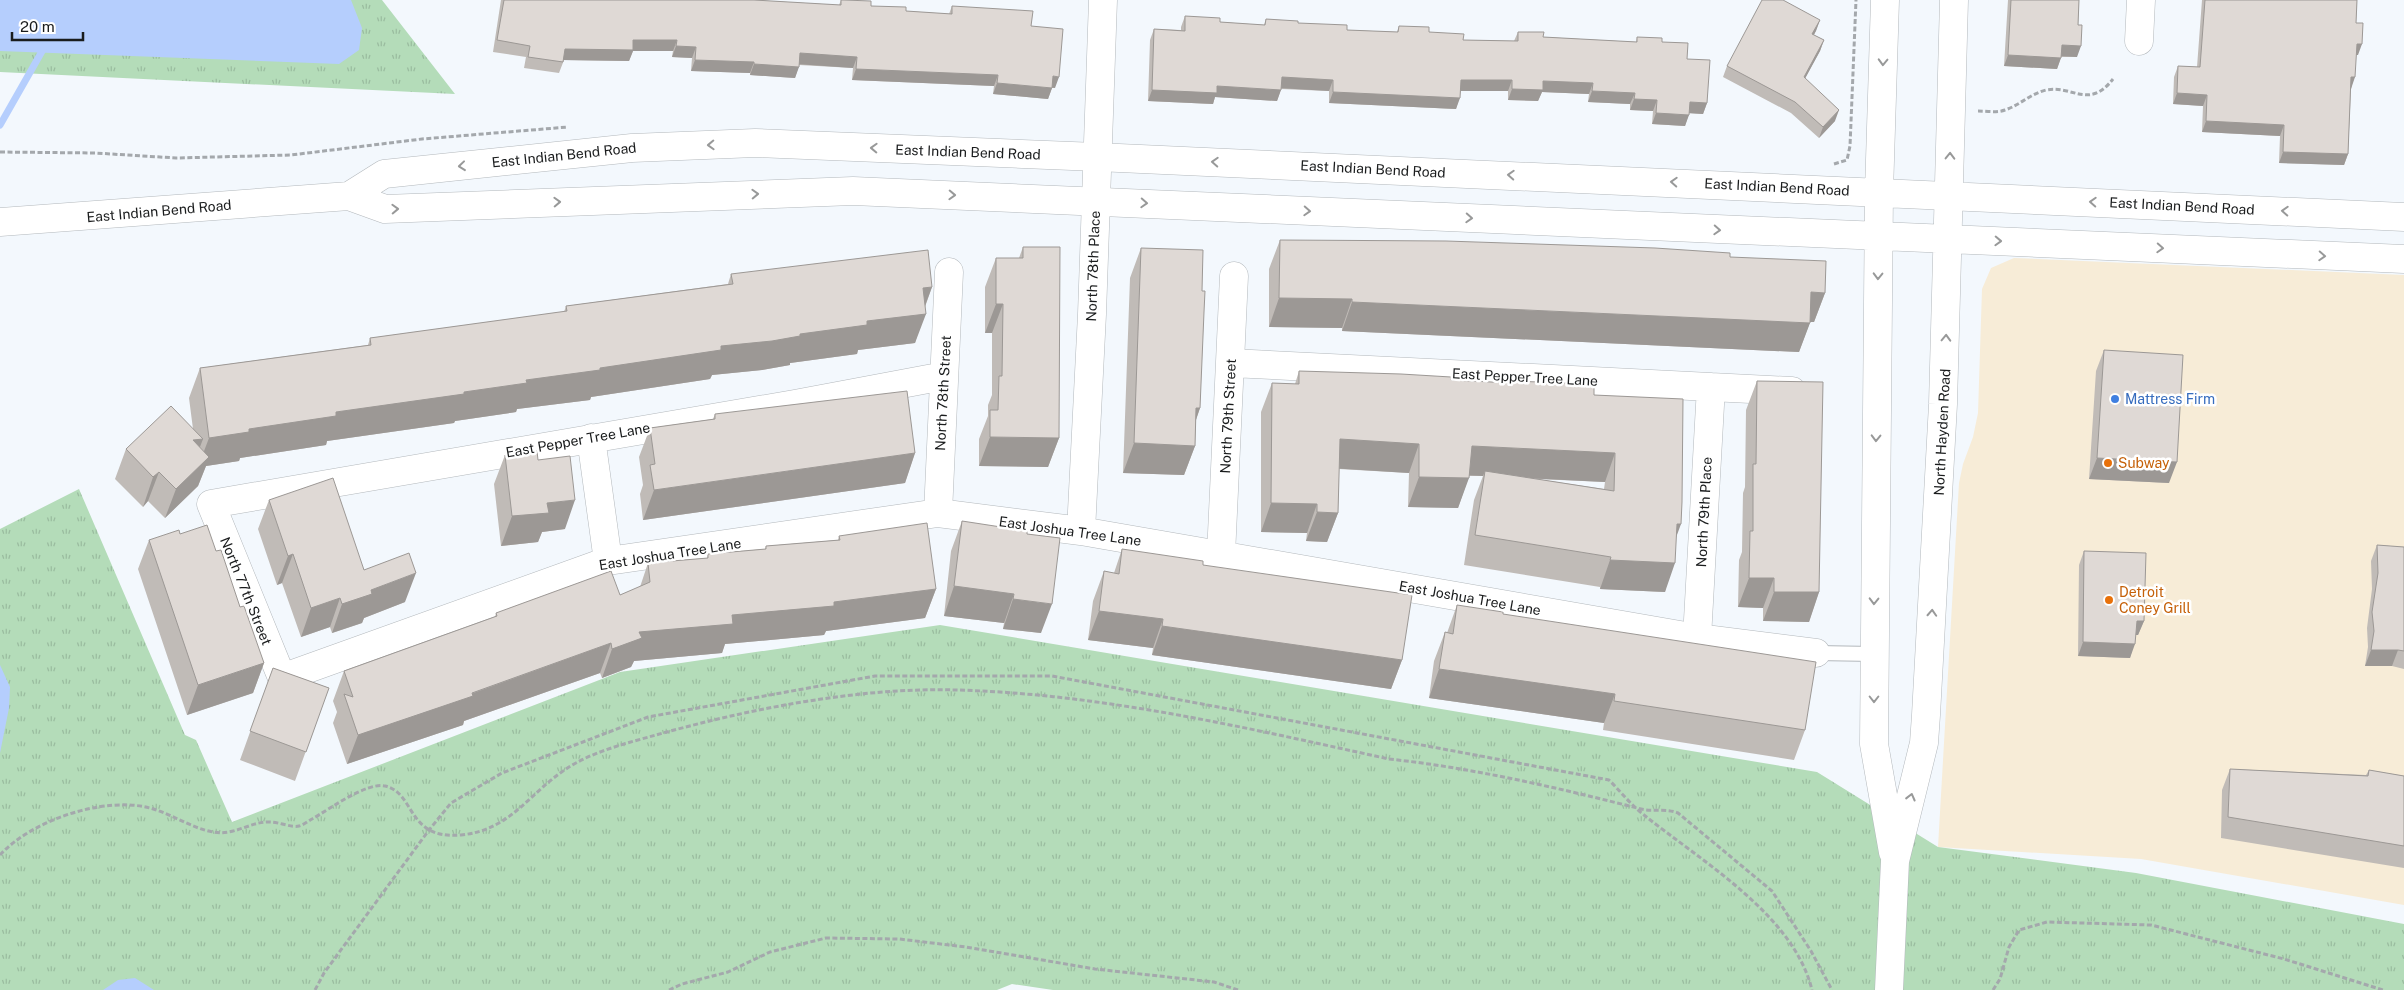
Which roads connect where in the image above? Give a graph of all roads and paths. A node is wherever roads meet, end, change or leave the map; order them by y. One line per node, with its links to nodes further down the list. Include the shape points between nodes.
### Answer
1 (1103, 0): 11 (main road, North 78th Place)
2 (1856, 0): 12 (path, via 1852,128)
3 (1885, 0): 13 (main road, North Hayden Road, one-way to 13)
4 (1954, 0): 14 (main road, North Hayden Road, one-way to 4)
5 (2141, 0): 6 (main road)
6 (2139, 41)
7 (2113, 79): 8 (path, via 2097,93 2079,96 2048,90 2032,94 2004,111)
8 (1978, 111)
9 (422, 138): 10 (path, via 291,155 210,158)
10 (0, 152)
11 (1097, 157): 13 (main road, East Indian Bend Road, one-way to 11); 15 (main road, East Indian Bend Road, one-way to 15, via 755,144 632,148 384,174); 16 (main road, North 78th Place)
12 (1847, 160)
13 (1879, 192): 14 (main road, East Indian Bend Road); 19 (main road, North Hayden Road)
14 (1950, 195): 17 (main road, East Indian Bend Road, one-way to 14); 20 (main road, North Hayden Road)
15 (349, 196): 16 (main road, East Indian Bend Road, one-way to 16, via 386,209 853,191); 18 (main road, East Indian Bend Road)
16 (1096, 201): 19 (main road, East Indian Bend Road, one-way to 19); 31 (main road, North 78th Place)
17 (2404, 217)
18 (0, 222)
19 (1878, 238): 20 (main road, East Indian Bend Road); 36 (main road, North Hayden Road, one-way to 36)
20 (1949, 239): 21 (main road, East Indian Bend Road, one-way to 21); 41 (main road, North Hayden Road, one-way to 20, via 1924,743 1938,520)
21 (2404, 259)
22 (949, 272): 25 (main road, North 78th Street)
23 (1234, 276): 24 (main road, North 79th Street)
24 (1231, 363): 26 (main road, East Pepper Tree Lane); 32 (main road, North 79th Street)
25 (944, 376): 28 (main road, East Pepper Tree Lane); 30 (main road, North 78th Street)
26 (1711, 387): 27 (main road, East Pepper Tree Lane); 34 (main road, North 79th Place)
27 (1819, 392)
28 (591, 438): 29 (main road, East Pepper Tree Lane); 33 (main road)
29 (211, 504): 37 (main road, North 77th Street)
30 (938, 513): 31 (main road, East Joshua Tree Lane); 33 (main road, East Joshua Tree Lane)
31 (1081, 531): 32 (main road, East Joshua Tree Lane)
32 (1221, 555): 34 (main road, East Joshua Tree Lane)
33 (608, 561): 37 (main road, East Joshua Tree Lane)
34 (1697, 638): 35 (main road, East Joshua Tree Lane)
35 (1816, 653): 36 (lane, East Joshua Tree Lane)
36 (1874, 654): 41 (main road, North Hayden Road, one-way to 41, via 1874,744)
37 (282, 678)
38 (1636, 808): 39 (path, via 1595,797 1389,759 1174,713 1062,698 955,690 830,699 730,716 651,736 590,756 567,768 498,825 459,835 441,835); 39 (path, via 1609,780 1052,676 875,676 648,717 502,773 451,804); 45 (path, via 1714,867 1781,929 1807,970); 46 (path, via 1669,809 1678,813 1772,891 1812,951)
39 (429, 830): 40 (path, via 395,790 383,785 369,787 298,827 265,821 244,829 210,831 147,807 129,804 96,807 37,828 9,845); 42 (path, via 324,973)
40 (0, 855)
41 (1895, 861): 47 (main road, North Hayden Road)
42 (315, 990)
43 (669, 990): 44 (path, via 728,972 770,952 826,938 899,938 1094,969 1214,982)
44 (1238, 990)
45 (1812, 990)
46 (1832, 990)
47 (1889, 990)
48 (1993, 990): 49 (path, via 2019,930 2047,922 2151,925)
49 (2384, 990)

